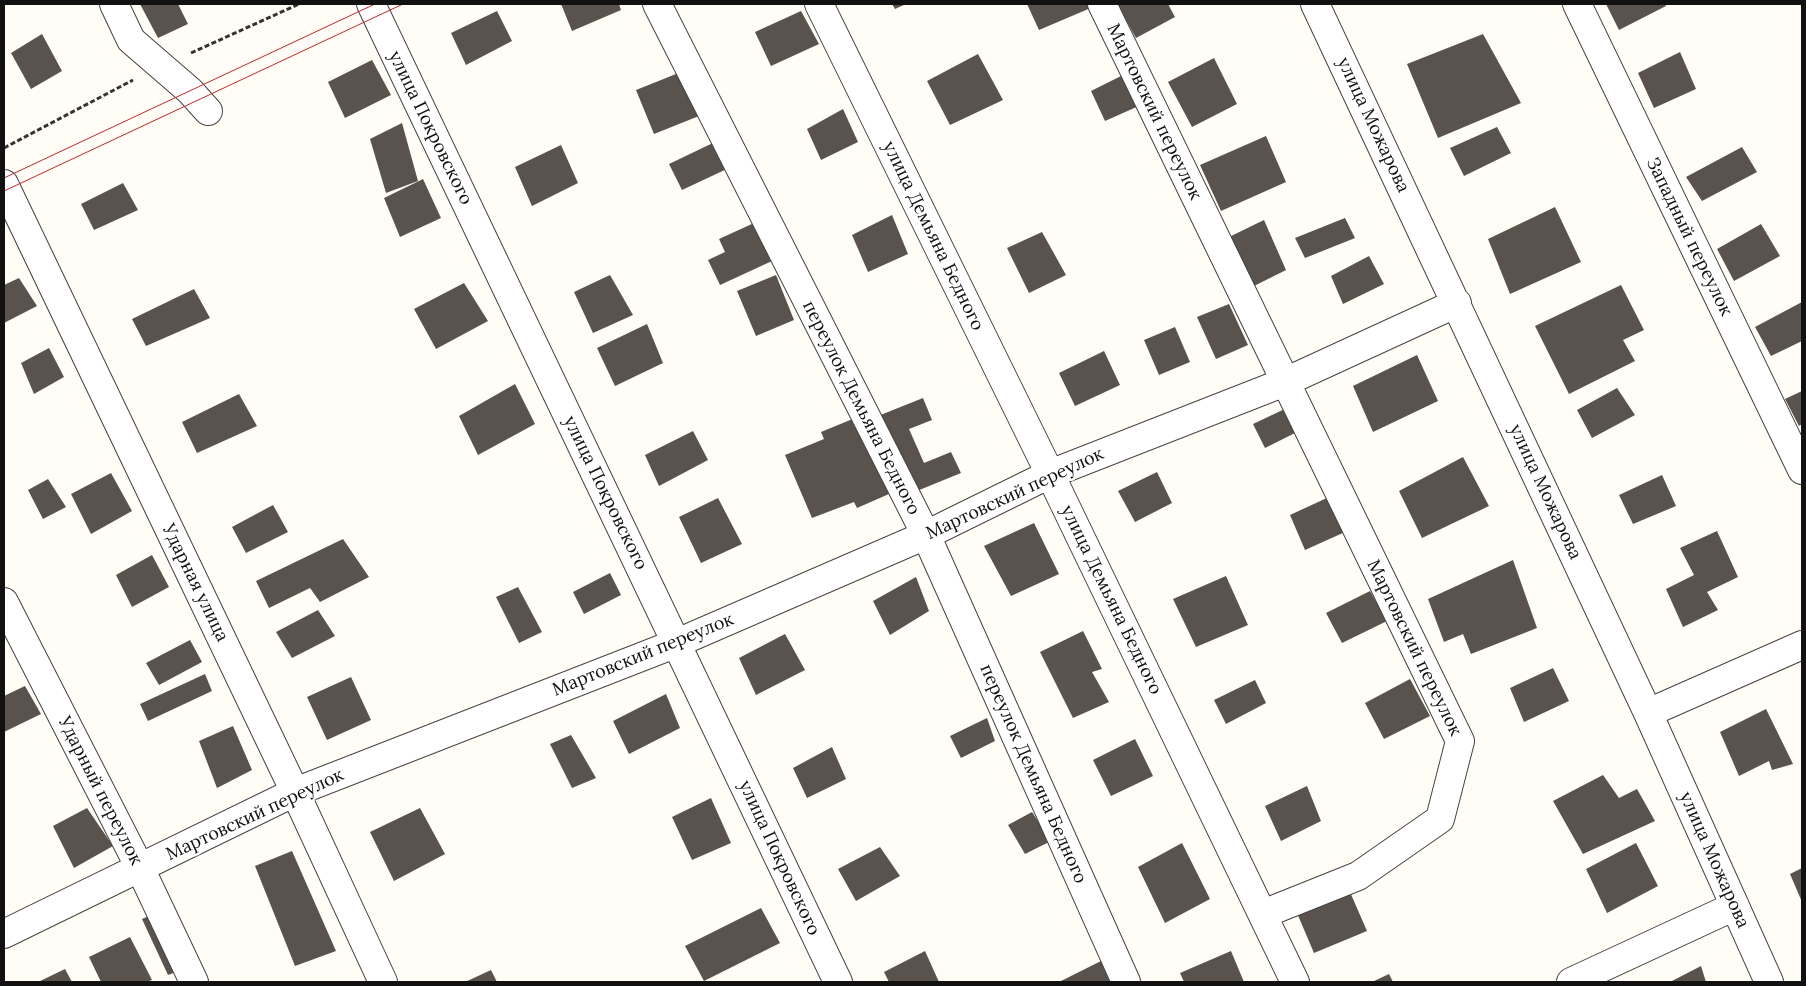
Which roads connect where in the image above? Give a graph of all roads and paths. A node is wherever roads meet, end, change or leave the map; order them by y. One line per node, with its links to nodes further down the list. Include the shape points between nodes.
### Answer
1 (114, 4): 8 (street, via 131,40 190,91)
2 (371, 4): 16 (street, улица Покровского)
3 (656, 4): 14 (street, переулок Демьяна Бедного)
4 (819, 4): 13 (street, улица Демьяна Бедного)
5 (1102, 4): 11 (street, Мартовский переулок)
6 (1315, 4): 10 (street, улица Можарова)
7 (1577, 4): 12 (street, Западный переулок)
8 (208, 111)
9 (7, 199): 19 (street, Ударная улица)
10 (1457, 303): 11 (street); 18 (street, улица Можарова)
11 (1285, 382): 13 (street, Мартовский переулок); 22 (street, Мартовский переулок, via 1460,741 1440,819 1358,876)
12 (1802, 470)
13 (1050, 474): 14 (street, Мартовский переулок); 22 (street, улица Демьяна Бедного)
14 (926, 535): 16 (street, Мартовский переулок); 28 (street, переулок Демьяна Бедного)
15 (4, 602): 20 (street, Ударный переулок)
16 (677, 643): 19 (street, Мартовский переулок); 27 (street, улица Покровского)
17 (1802, 645): 18 (street)
18 (1648, 713): 21 (street, улица Можарова)
19 (295, 792): 20 (street, Мартовский переулок); 26 (street, Ударная улица)
20 (140, 868): 23 (street, Мартовский переулок); 25 (street, Ударный переулок)
21 (1736, 906): 24 (street); 30 (street, улица Можарова)
22 (1263, 914): 29 (street, улица Демьяна Бедного)
23 (4, 934)
24 (1576, 981)
25 (194, 982)
26 (383, 982)
27 (838, 982)
28 (1126, 982)
29 (1295, 982)
30 (1769, 982)

